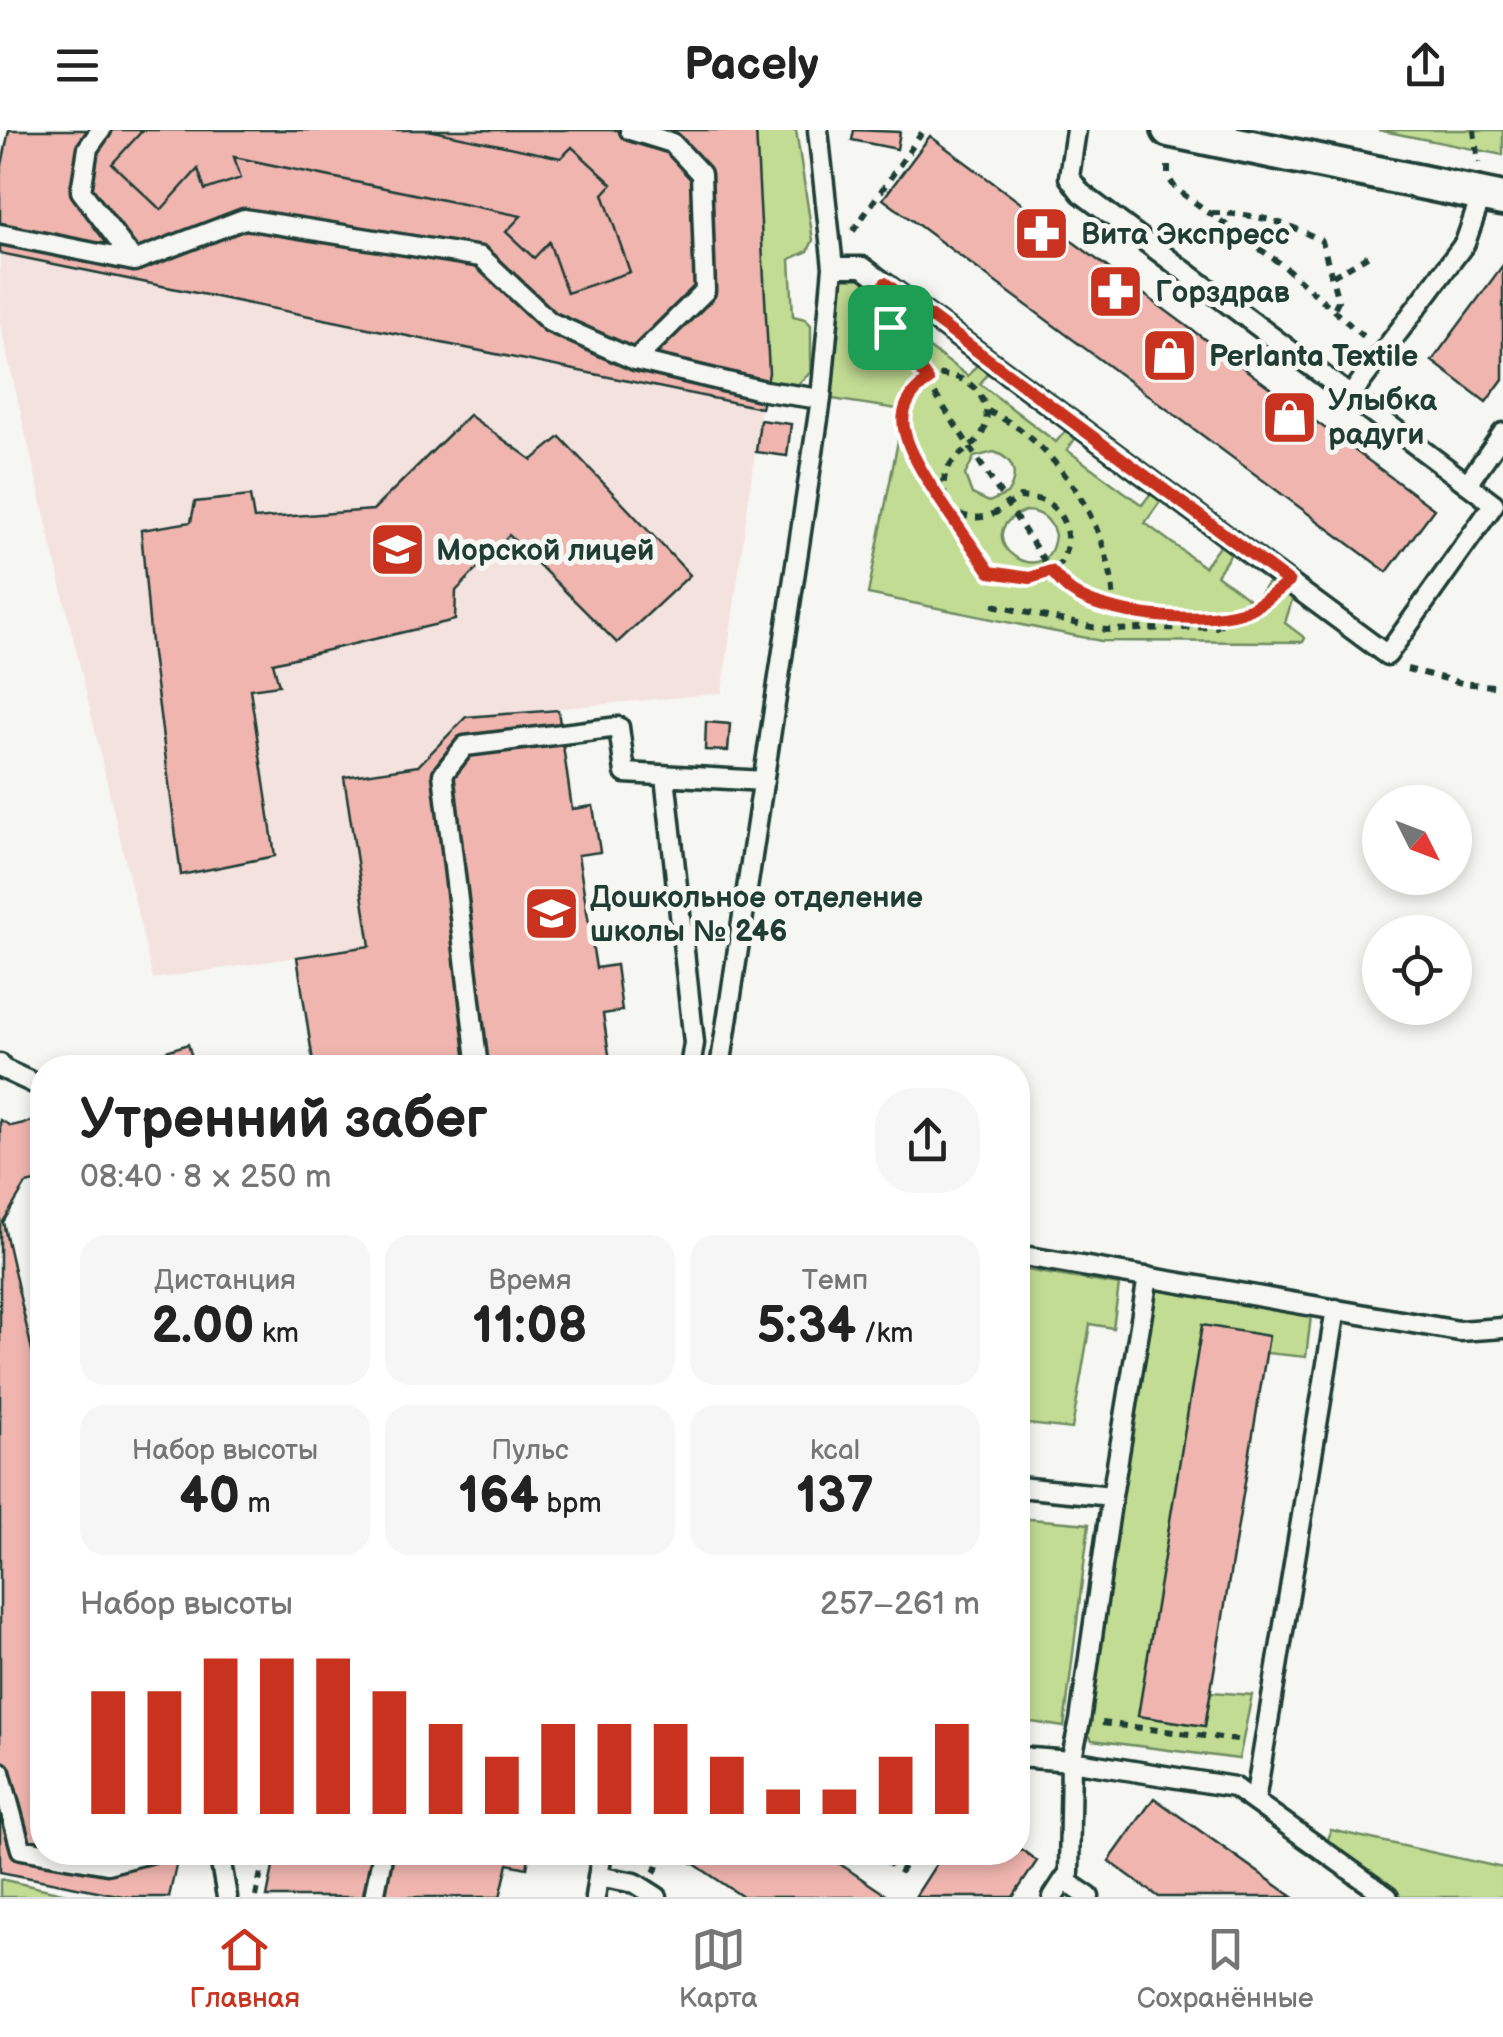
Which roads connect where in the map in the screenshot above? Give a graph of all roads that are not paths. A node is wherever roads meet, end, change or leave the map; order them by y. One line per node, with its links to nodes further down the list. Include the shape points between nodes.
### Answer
1 (101, 130): 8 (lane, via 88,148 82,191)
2 (630, 130): 10 (lane, via 672,143 702,174 705,291)
3 (818, 130): 9 (lane)
4 (1076, 130): 11 (lane, via 1069,177 1081,192)
5 (1169, 130): 6 (street)
6 (1492, 197): 11 (lane)
7 (0, 234): 8 (lane)
8 (134, 260): 10 (lane, via 244,219 481,257 550,322)
9 (833, 267): 12 (lane); 14 (lane, via 863,267 1387,655 1494,504)
10 (635, 360): 12 (lane)
11 (1351, 394): 14 (lane)
12 (821, 400): 16 (lane)
13 (1503, 433): 14 (lane)
14 (1467, 484)
15 (665, 776): 16 (lane); 17 (lane, via 625,773 618,727 465,746 443,774); 18 (lane)
16 (764, 781): 19 (lane)
17 (476, 1055)
18 (692, 1055)
19 (722, 1055)
20 (0, 1064): 21 (lane)
21 (30, 1081)
22 (1030, 1257): 23 (lane)
23 (1148, 1277): 24 (lane); 27 (lane)
24 (1336, 1309): 25 (lane, via 1459,1332); 31 (lane)
25 (1503, 1328)
26 (1030, 1488): 27 (lane)
27 (1112, 1496): 29 (lane)
28 (1030, 1758): 29 (lane)
29 (1071, 1761): 31 (lane, via 1234,1786); 37 (lane)
30 (0, 1772): 32 (lane, via 21,1849)
31 (1255, 1802): 44 (lane)
32 (30, 1851)
33 (221, 1865): 38 (lane)
34 (380, 1865): 39 (lane)
35 (600, 1865): 36 (lane)
36 (598, 1876): 40 (lane); 41 (lane, via 635,1883)
37 (1064, 1880): 42 (lane); 43 (lane)
38 (227, 1897)
39 (374, 1897)
40 (595, 1897)
41 (657, 1897)
42 (1053, 1897)
43 (1089, 1897)
44 (1388, 1897)

